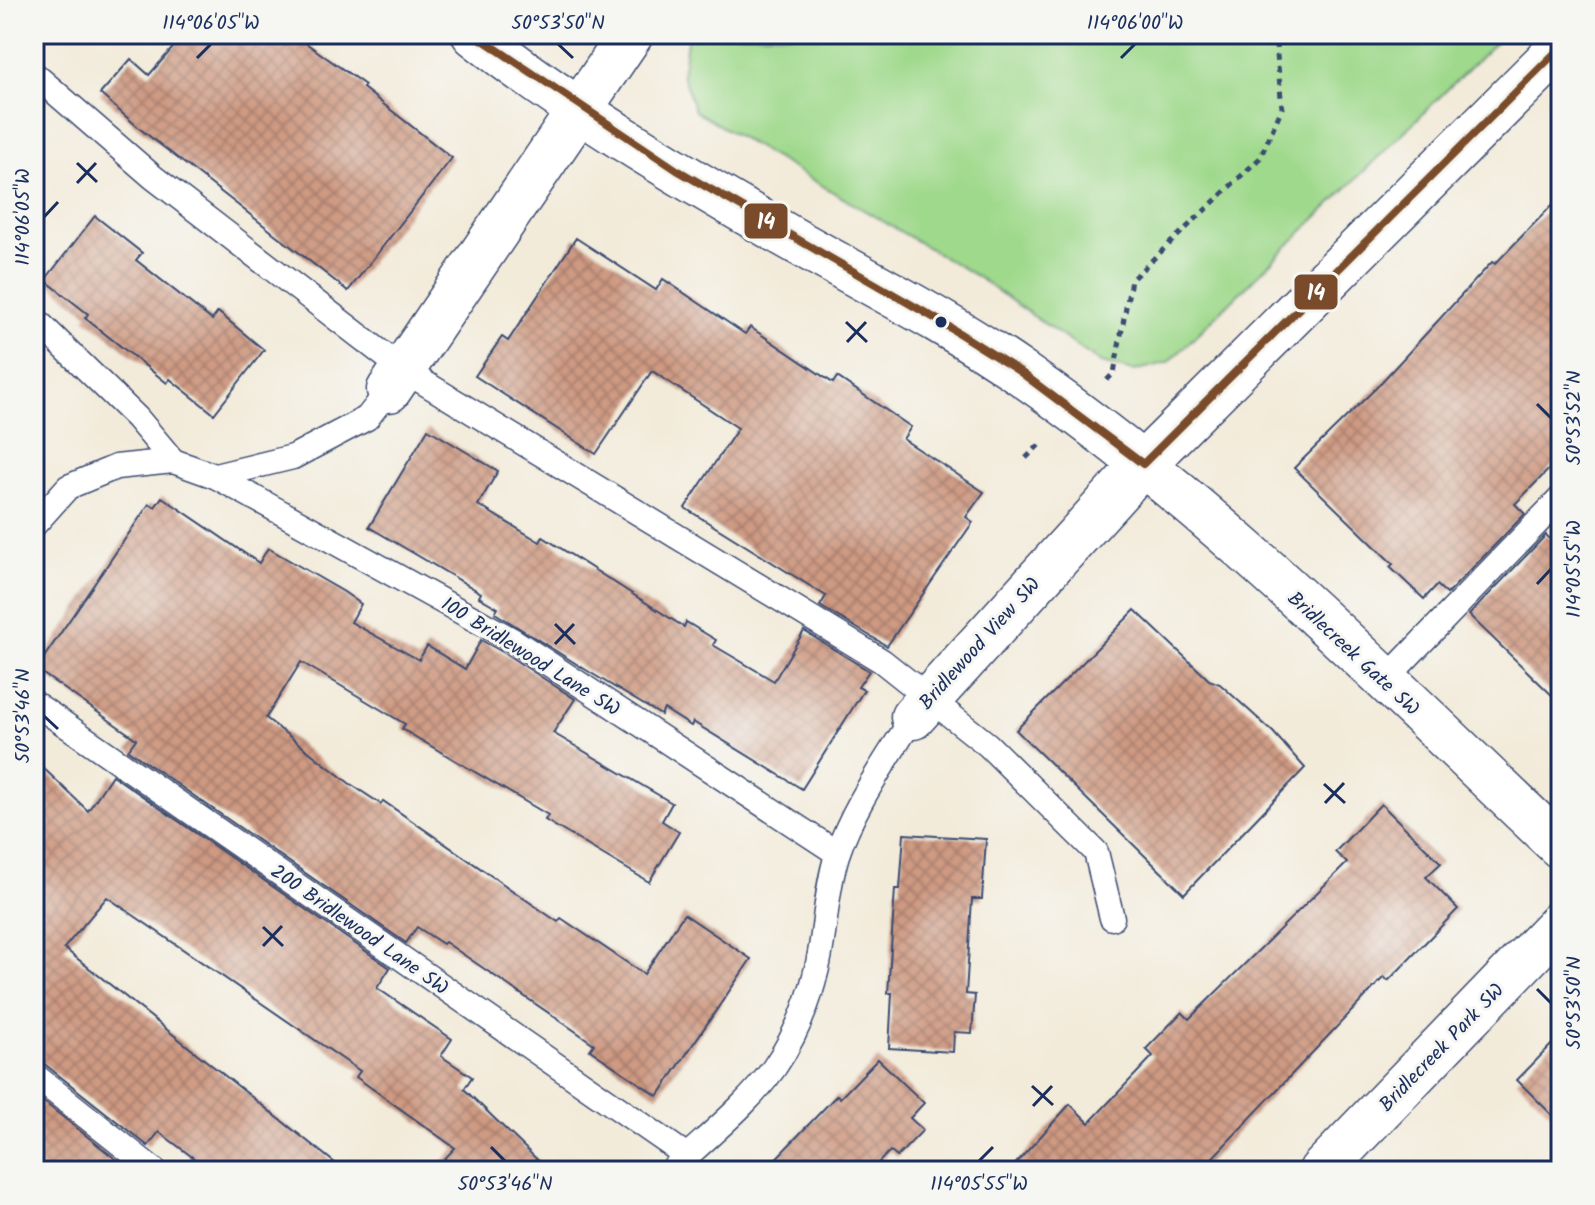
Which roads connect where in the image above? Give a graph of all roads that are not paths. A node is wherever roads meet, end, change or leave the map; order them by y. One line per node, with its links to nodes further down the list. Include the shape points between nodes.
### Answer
1 (474, 34): 5 (street, Bridlecreek Gate SW)
2 (631, 34): 5 (street)
3 (1561, 47): 9 (street, Bridlewood View SW)
4 (34, 74): 7 (lane)
5 (581, 109): 7 (street); 9 (street, Bridlecreek Gate SW, via 784,234 938,320 1074,410)
6 (34, 318): 8 (lane, via 137,418)
7 (397, 381): 10 (lane, via 367,418 293,457); 15 (lane, via 882,661)
8 (173, 461): 10 (lane); 12 (lane, via 116,467 68,487)
9 (1143, 464): 13 (street, Bridlecreek Gate SW); 15 (street, Bridlewood View SW)
10 (215, 476): 17 (lane, 100 Bridlewood Lane SW, via 514,641)
11 (1561, 498): 13 (lane)
12 (34, 525)
13 (1384, 681): 16 (street, Bridlecreek Gate SW)
14 (34, 703): 21 (lane, 200 Bridlewood Lane SW)
15 (921, 707): 17 (lane, Bridlewood View SW, via 868,789); 18 (lane, via 988,745 1096,852)
16 (1561, 847)
17 (837, 853): 21 (lane, Bridlewood View SW, via 805,1010 774,1068)
18 (1112, 918)
19 (1561, 922): 23 (street, Bridlecreek Park SW)
20 (34, 1075): 22 (lane)
21 (679, 1163)
22 (155, 1171)
23 (1321, 1171)

